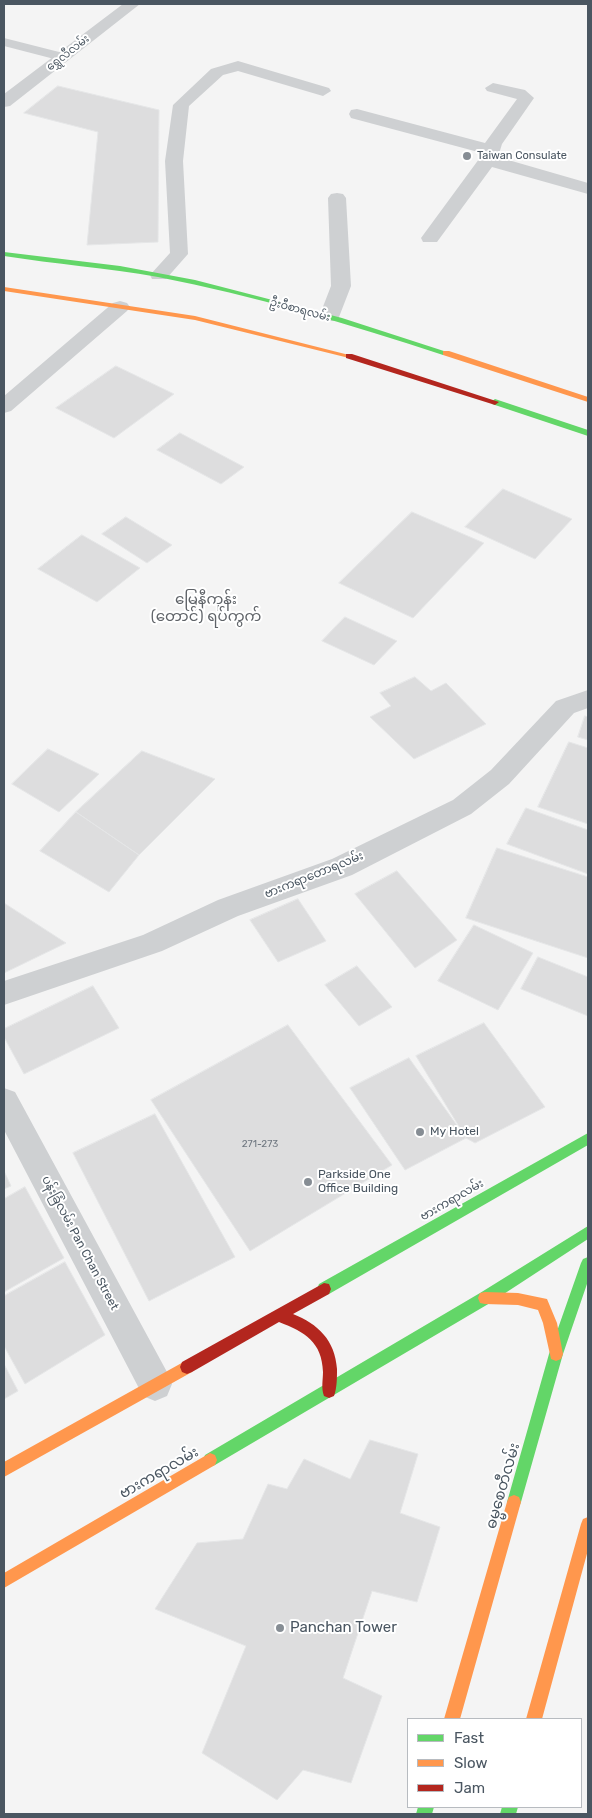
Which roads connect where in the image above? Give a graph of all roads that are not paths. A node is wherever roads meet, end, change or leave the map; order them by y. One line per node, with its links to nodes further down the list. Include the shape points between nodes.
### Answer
1 (132, 4): 3 (street, ရွှေလီလမ်း)
2 (4, 42): 3 (lane)
3 (62, 57): 6 (street, ရွှေလီလမ်း)
4 (493, 88): 8 (street, via 519,93 526,98)
5 (323, 91): 13 (street, via 238,66 217,72 181,105 174,161 179,254)
6 (4, 102)
7 (357, 114): 8 (street)
8 (490, 155): 9 (street); 11 (street)
9 (588, 189)
10 (338, 198): 16 (street, via 341,286)
11 (430, 238)
12 (4, 254): 13 (main road, ဦးဝီစာရလမ်း)
13 (159, 275): 16 (main road, ဦးဝီစာရလမ်း)
14 (4, 288): 15 (main road)
15 (120, 307): 18 (street); 19 (main road, via 195,318 366,360)
16 (329, 317): 17 (main road, ဦးဝီစာရလမ်း)
17 (588, 400)
18 (4, 407)
19 (588, 433)
20 (588, 699): 21 (street, ဗားကရာတောရလမ်း, via 565,707 500,777 462,807 342,867 228,908 152,943)
21 (4, 993)
22 (4, 1101): 29 (street, ပန်းခြံလမ်း Pan Chan Street)
23 (588, 1139): 27 (main road, ဗားကရာလမ်း)
24 (588, 1232): 26 (main road, ဗားကရာလမ်း)
25 (588, 1263): 28 (main road, ဓမ္မစေတီလမ်း)
26 (485, 1298): 28 (main road, via 542,1304 550,1323); 30 (main road, ဗားကရာလမ်း)
27 (278, 1315): 29 (main road, ဗားကရာလမ်း); 30 (main road, via 314,1332 328,1346 332,1368)
28 (556, 1354): 34 (main road, ဓမ္မစေတီလမ်း)
29 (156, 1384): 31 (main road, ဗားကရာလမ်း)
30 (329, 1391): 33 (main road, ဗားကရာလမ်း)
31 (4, 1470)
32 (588, 1524): 35 (main road)
33 (4, 1581)
34 (452, 1718)
35 (534, 1718)

